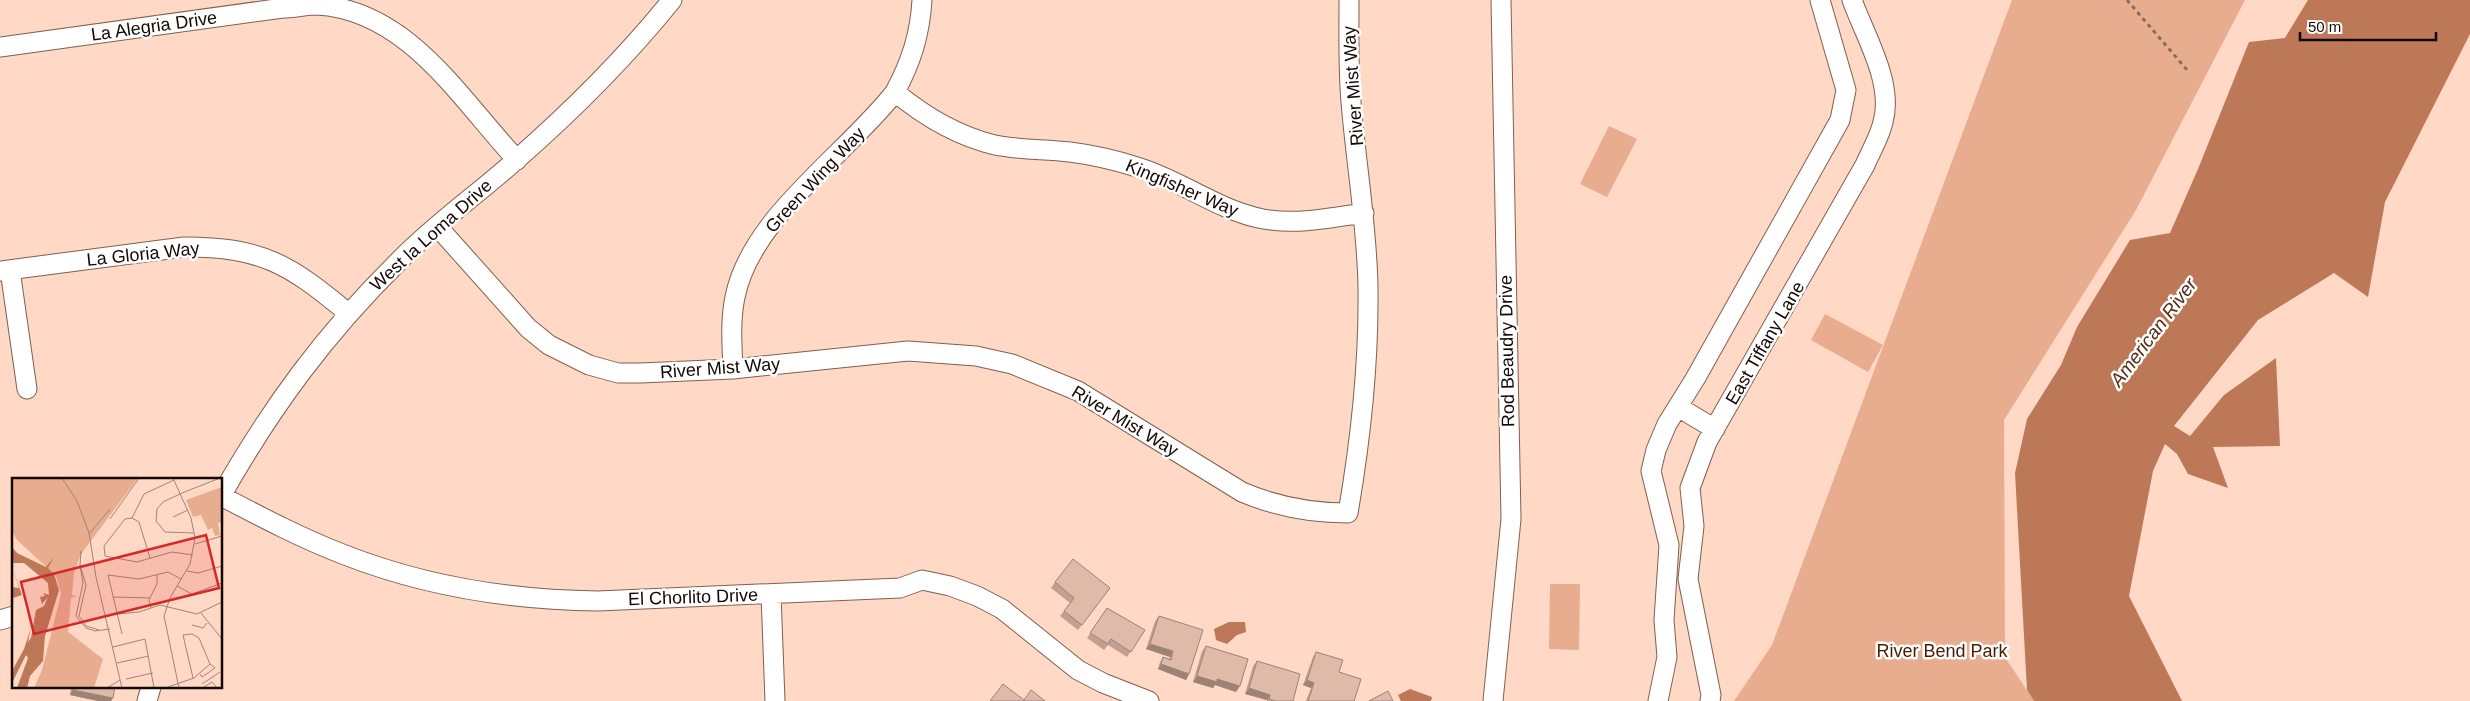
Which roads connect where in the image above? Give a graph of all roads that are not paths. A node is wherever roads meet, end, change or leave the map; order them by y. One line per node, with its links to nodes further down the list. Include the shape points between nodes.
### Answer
1 (672, 0): 9 (street, West la Loma Drive, via 618,61)
2 (922, 0): 8 (street, Green Wing Way, via 917,41 909,67)
3 (1349, 0): 10 (street, River Mist Way, via 1351,103)
4 (1501, 0): 25 (street, Rod Beaudry Drive, via 1510,519)
5 (1820, 0): 16 (street, via 1846,90 1840,120)
6 (1852, 0): 17 (street, East Tiffany Lane, via 1880,70 1886,98 1883,122 1865,165)
7 (0, 47): 9 (street, La Alegria Drive, via 283,8 317,6 351,12 388,28 420,50)
8 (895, 92): 10 (street, Kingfisher Way, via 938,123 965,136 1001,146 1070,152 1138,167 1229,209 1262,219 1315,221); 14 (street, Green Wing Way, via 776,218 758,242 744,268 735,296 731,324)
9 (517, 160): 11 (street, West la Loma Drive)
10 (1364, 213): 14 (street, River Mist Way, via 1367,344 1357,460 1348,512 1294,510 1242,492 1078,391 1012,364 976,356 908,351)
11 (437, 226): 13 (street, West la Loma Drive); 14 (street, River Mist Way, via 528,328 548,345 569,356 618,373)
12 (5, 271): 13 (street, La Gloria Way, via 184,247 231,249 261,256 304,276); 15 (street, La Gloria Way)
13 (348, 313): 18 (street, West la Loma Drive, via 283,394)
14 (732, 369)
15 (27, 389)
16 (1678, 407): 17 (street); 26 (street, via 1656,450 1652,471 1669,544 1664,620 1668,657)
17 (1715, 429): 27 (street, East Tiffany Lane, via 1690,488 1694,526 1688,579 1712,695)
18 (222, 494)
19 (222, 496): 20 (street, El Chorlito Drive, via 344,555 432,583 478,592 598,601)
20 (771, 594): 23 (street); 24 (street, El Chorlito Drive, via 900,588 922,580 950,586 1002,609 1078,670 1103,684)
21 (151, 688): 22 (street)
22 (147, 701)
23 (775, 701)
24 (1149, 701)
25 (1493, 701)
26 (1658, 701)
27 (1710, 701)

